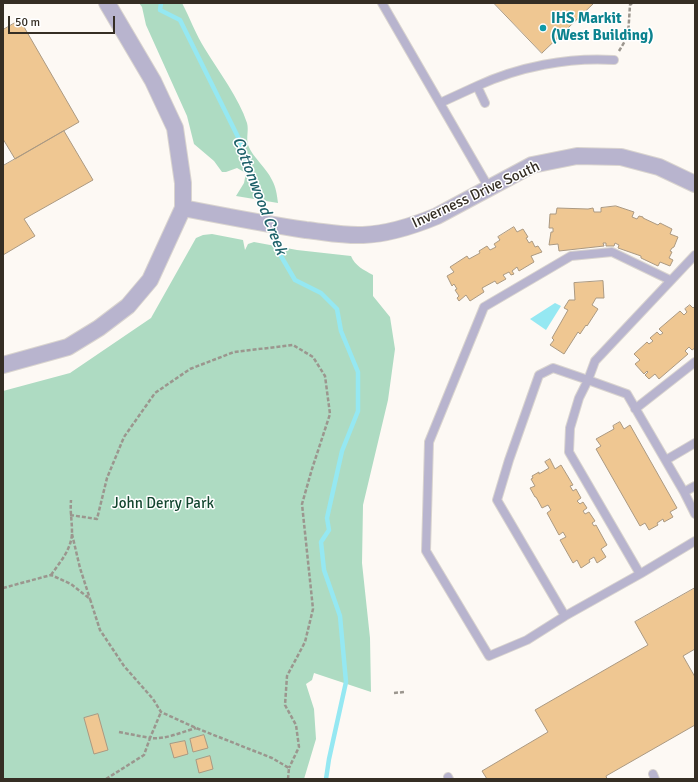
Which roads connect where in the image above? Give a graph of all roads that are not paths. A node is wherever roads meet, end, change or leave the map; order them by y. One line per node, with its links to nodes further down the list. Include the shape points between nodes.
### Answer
1 (107, 3): 9 (street, via 153,81 174,128 183,183)
2 (382, 3): 5 (lane)
3 (614, 60): 4 (lane, via 591,58 533,67 493,78)
4 (477, 86): 5 (lane); 6 (lane)
5 (440, 102): 8 (lane)
6 (485, 103)
7 (695, 184): 8 (street, Inverness Drive South, via 659,167 621,157 577,156 532,165)
8 (489, 188): 9 (street, Inverness Drive South, via 437,216 385,233 363,235 284,227)
9 (183, 208): 13 (street, via 150,280 128,306 68,347)
10 (695, 255): 11 (lane)
11 (670, 280): 14 (lane, via 594,361); 23 (lane, via 612,252 571,256 484,307 430,442 426,551 489,656 527,640)
12 (695, 362): 15 (lane)
13 (3, 365)
14 (588, 380): 15 (lane, via 627,394); 22 (lane, via 579,398 570,428 569,452); 23 (lane, via 553,368 539,375 497,500)
15 (635, 408): 17 (lane)
16 (695, 443): 17 (lane)
17 (666, 460): 19 (lane)
18 (695, 486): 19 (lane)
19 (684, 492): 20 (lane)
20 (695, 514)
21 (695, 541): 22 (lane)
22 (640, 574): 23 (lane)
23 (565, 616)

